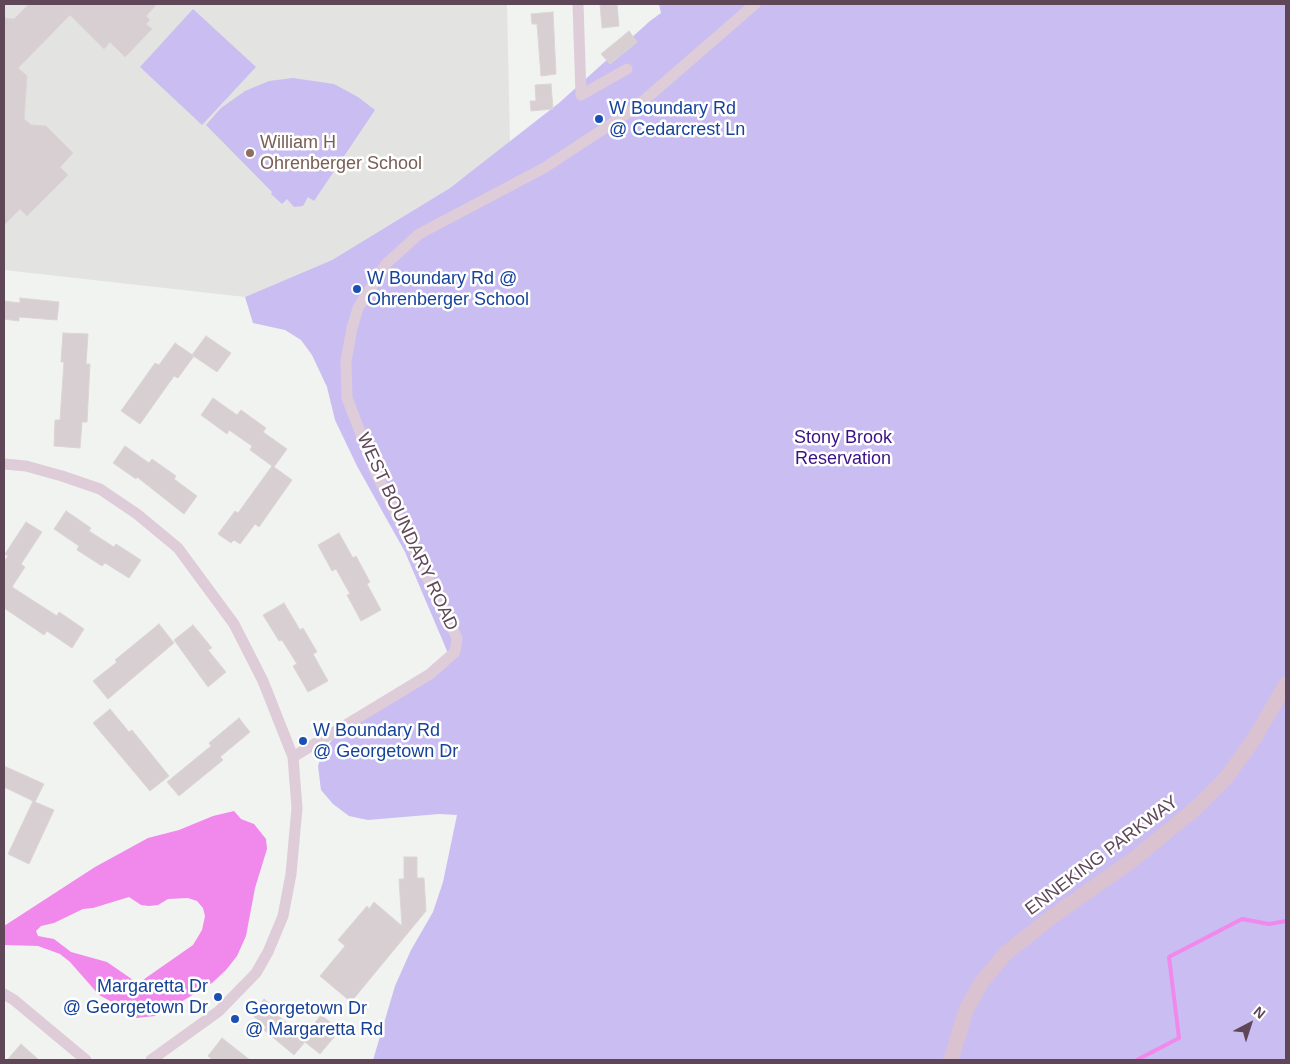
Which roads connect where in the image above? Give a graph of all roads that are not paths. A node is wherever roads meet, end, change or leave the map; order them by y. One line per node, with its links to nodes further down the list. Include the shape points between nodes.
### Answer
1 (578, 4): 3 (street, via 581,95)
2 (755, 4): 6 (street, WEST BOUNDARY ROAD, via 634,109 544,168 419,234 386,264 358,308 346,361 347,398 376,473 453,629 455,652 430,674)
3 (627, 69)
4 (4, 464): 6 (street, via 53,473 100,489 178,548 234,624 263,681)
5 (1286, 684): 10 (main road, ENNEKING PARKWAY, via 1254,739 1226,778 1196,808 1134,859 1006,953 981,983 966,1010)
6 (293, 757): 9 (street, via 297,808 291,874 283,916 268,952 256,973 219,1011)
7 (4, 994): 8 (street)
8 (86, 1060)
9 (151, 1060)
10 (952, 1060)

